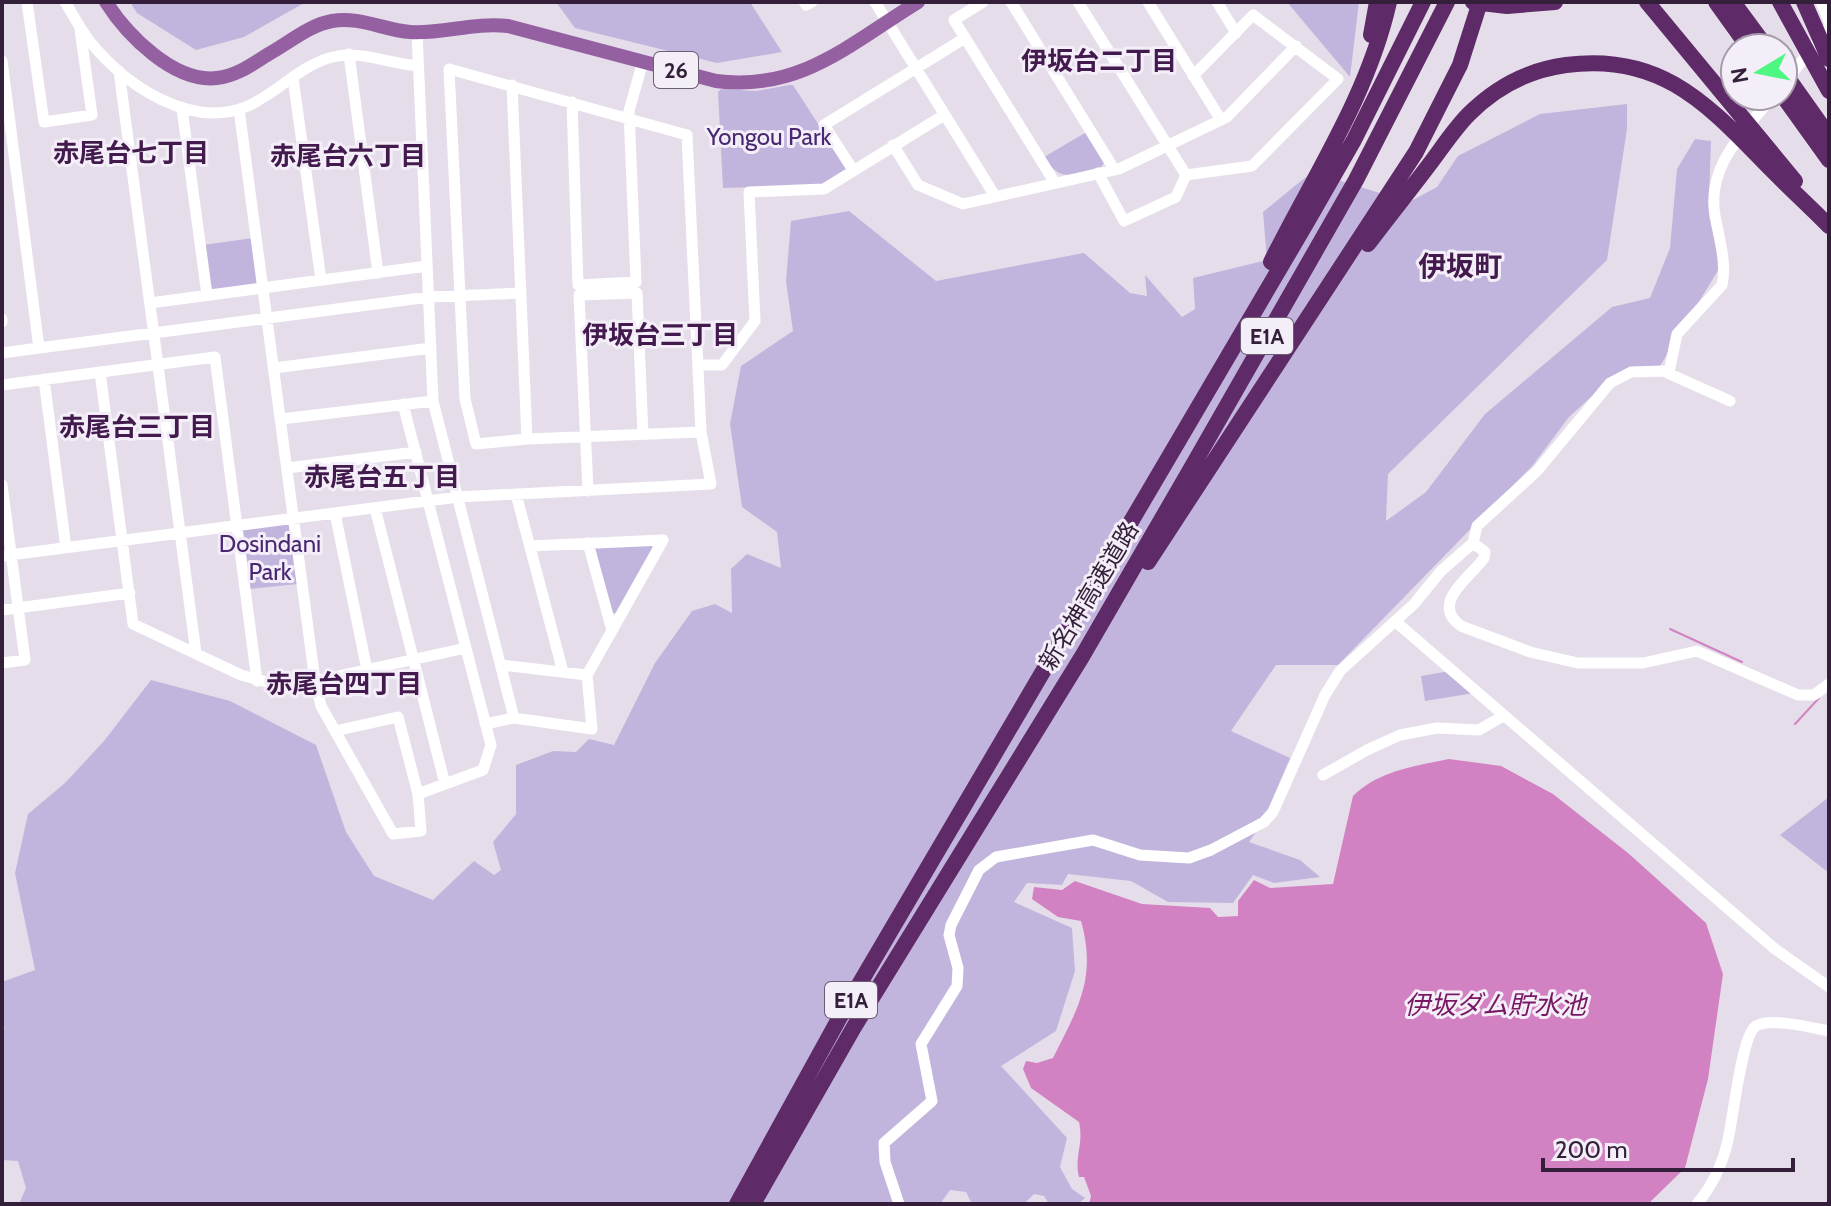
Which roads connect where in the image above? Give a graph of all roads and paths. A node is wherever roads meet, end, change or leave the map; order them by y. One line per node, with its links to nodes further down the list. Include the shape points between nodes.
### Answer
1 (27, 2): 27 (street, via 44,122 92,115)
2 (65, 2): 27 (street)
3 (106, 2): 28 (main road, 26, via 145,48 196,77 235,74 331,21)
4 (804, 2): 5 (street)
5 (812, 2)
6 (875, 2): 25 (street)
7 (918, 2): 25 (main road, 26)
8 (983, 2): 32 (street, via 954,20)
9 (1078, 2): 58 (street)
10 (1148, 2): 42 (street)
11 (1217, 2): 31 (street)
12 (1377, 2): 48 (highway)
13 (1389, 2): 48 (highway, via 1373,60)
14 (1423, 2): 80 (highway, 新名神高速道路 / E1A, via 1354,140)
15 (1473, 2): 17 (highway)
16 (1480, 2): 87 (highway, via 1449,91 1422,142)
17 (1555, 2)
18 (1647, 2): 68 (highway)
19 (1716, 2): 29 (highway)
20 (1733, 2): 30 (highway)
21 (1780, 2): 45 (highway)
22 (1810, 3): 26 (street); 35 (highway)
23 (1017, 4): 62 (street)
24 (1444, 7): 125 (highway, 新名神高速道路 / E1A, via 1341,205)
25 (887, 21): 37 (main road, 26, via 814,66 765,83 716,81); 40 (street)
26 (1829, 24): 38 (street)
27 (80, 28): 41 (street)
28 (417, 32): 37 (main road, 26, via 508,26); 39 (street)
29 (1738, 32)
30 (1755, 32)
31 (1236, 33): 33 (street, via 1253,15); 42 (street)
32 (965, 38): 40 (street); 66 (street)
33 (1296, 46): 55 (street); 65 (street, via 1338,79 1252,166)
34 (349, 54): 39 (street); 43 (street, via 329,57); 70 (street)
35 (1829, 59)
36 (2, 61): 60 (street)
37 (643, 61): 54 (street)
38 (1799, 63)
39 (418, 66): 69 (street)
40 (917, 69): 53 (street); 63 (street, via 824,125)
41 (119, 71): 49 (street); 77 (street)
42 (1193, 76): 55 (street)
43 (293, 78): 50 (street); 71 (street)
44 (512, 85): 47 (street); 73 (street); 75 (street, via 449,69)
45 (1829, 91)
46 (1799, 94): 56 (highway)
47 (572, 102): 54 (street); 54 (street, via 578,285 636,282)
48 (1353, 102): 80 (highway)
49 (182, 109): 50 (street); 74 (street)
50 (239, 109): 72 (street)
51 (1760, 112): 89 (street, via 1716,174 1712,199 1722,285 1677,334)
52 (1794, 112): 59 (highway)
53 (944, 115): 57 (street); 67 (street)
54 (629, 117): 85 (street, via 687,135)
55 (1221, 120): 58 (street)
56 (1829, 136)
57 (893, 145): 63 (street); 67 (street, via 918,185 963,204)
58 (1167, 145): 62 (street); 65 (street)
59 (1829, 160)
60 (15, 164): 61 (street); 81 (street)
61 (2, 166)
62 (1114, 169): 64 (street)
63 (853, 170): 85 (street, via 824,189 749,192 755,321 722,365)
64 (1098, 173): 65 (street, via 1124,221 1176,197); 66 (street)
65 (1186, 175)
66 (1055, 183): 67 (street)
67 (995, 196)
68 (1829, 224): 87 (highway, via 1723,119 1667,79 1610,63 1540,70 1496,91 1458,125)
69 (427, 266): 70 (street); 76 (street)
70 (378, 273): 71 (street)
71 (321, 280): 72 (street)
72 (263, 288): 74 (street); 78 (street)
73 (521, 293): 75 (street); 99 (street)
74 (207, 295): 77 (street)
75 (460, 295): 76 (street); 99 (street, via 465,402 476,444)
76 (429, 297): 78 (street); 82 (street)
77 (150, 303): 79 (street)
78 (267, 318): 79 (street); 86 (street)
79 (154, 333): 81 (street); 84 (street)
80 (1237, 338): 144 (highway, 新名神高速道路 / E1A, via 840,1017)
81 (39, 348): 83 (street)
82 (431, 348): 86 (street); 92 (street)
83 (2, 353)
84 (158, 365): 88 (street); 110 (street, via 215,357); 111 (street)
85 (699, 365): 96 (street)
86 (274, 368): 95 (street)
87 (1275, 371): 125 (highway)
88 (100, 372): 90 (street); 112 (street)
89 (1669, 372): 93 (street); 114 (street, via 1631,372 1610,383 1537,471 1477,526)
90 (44, 379): 91 (street); 116 (street)
91 (2, 385)
92 (433, 401): 94 (street); 105 (street)
93 (1730, 401)
94 (403, 404): 95 (street); 100 (street)
95 (281, 419): 101 (street)
96 (701, 432): 97 (street); 103 (street, via 711,484)
97 (643, 434): 98 (street); 98 (street, via 637,293 579,295)
98 (586, 437): 99 (street); 103 (street)
99 (527, 439)
100 (416, 452): 101 (street); 106 (street)
101 (287, 468): 109 (street)
102 (2, 485): 117 (street)
103 (588, 491): 104 (street)
104 (516, 494): 105 (street); 115 (street)
105 (458, 497): 106 (street); 128 (street)
106 (428, 500): 107 (street); 123 (street)
107 (375, 508): 108 (street); 126 (street)
108 (335, 513): 109 (street); 129 (street)
109 (294, 518): 110 (street); 133 (street)
110 (236, 525): 111 (street); 132 (street)
111 (180, 533): 112 (street); 124 (street)
112 (123, 540): 116 (street); 118 (street)
113 (588, 543): 115 (street); 122 (street); 122 (street, via 663,540)
114 (1473, 543): 121 (street); 134 (street, via 1485,552 1484,558 1450,600 1451,615 1461,626 1563,661 1643,663 1697,651 1798,695 1814,695)
115 (530, 546): 130 (street)
116 (66, 548): 117 (street)
117 (6, 556): 119 (street)
118 (130, 593): 119 (street); 124 (street, via 133,624)
119 (18, 608): 120 (street); 127 (street, via 25,660)
120 (2, 610)
121 (1396, 622): 135 (street); 146 (street, via 1340,671 1264,822 1189,858 1140,855 1093,840 1003,855 979,870 949,930 957,986 921,1044 932,1101 884,1143)
122 (612, 630): 131 (street)
123 (466, 648): 126 (street); 137 (street)
124 (196, 653): 132 (street)
125 (1083, 655): 145 (highway, 新名神高速道路 / E1A, via 854,1027)
126 (413, 659): 129 (street); 140 (street)
127 (2, 663)
128 (501, 665): 130 (street); 136 (street)
129 (367, 670): 133 (street)
130 (563, 672): 131 (street)
131 (587, 675): 136 (street, via 592,729)
132 (257, 681): 133 (street, via 281,686)
133 (315, 681): 138 (street)
134 (1829, 684)
135 (1503, 716): 139 (street, via 1479,730 1437,728 1400,735); 142 (street, via 1775,949)
136 (514, 718): 137 (street)
137 (485, 724): 140 (street, via 491,745 483,770)
138 (335, 731): 141 (street, via 398,717); 141 (street, via 393,834 421,831)
139 (1323, 775)
140 (445, 784): 141 (street)
141 (418, 794)
142 (1827, 984)
143 (1829, 1031): 147 (street, via 1770,1023 1750,1032 1727,1146)
144 (737, 1204)
145 (753, 1204)
146 (899, 1204)
147 (1697, 1204)

